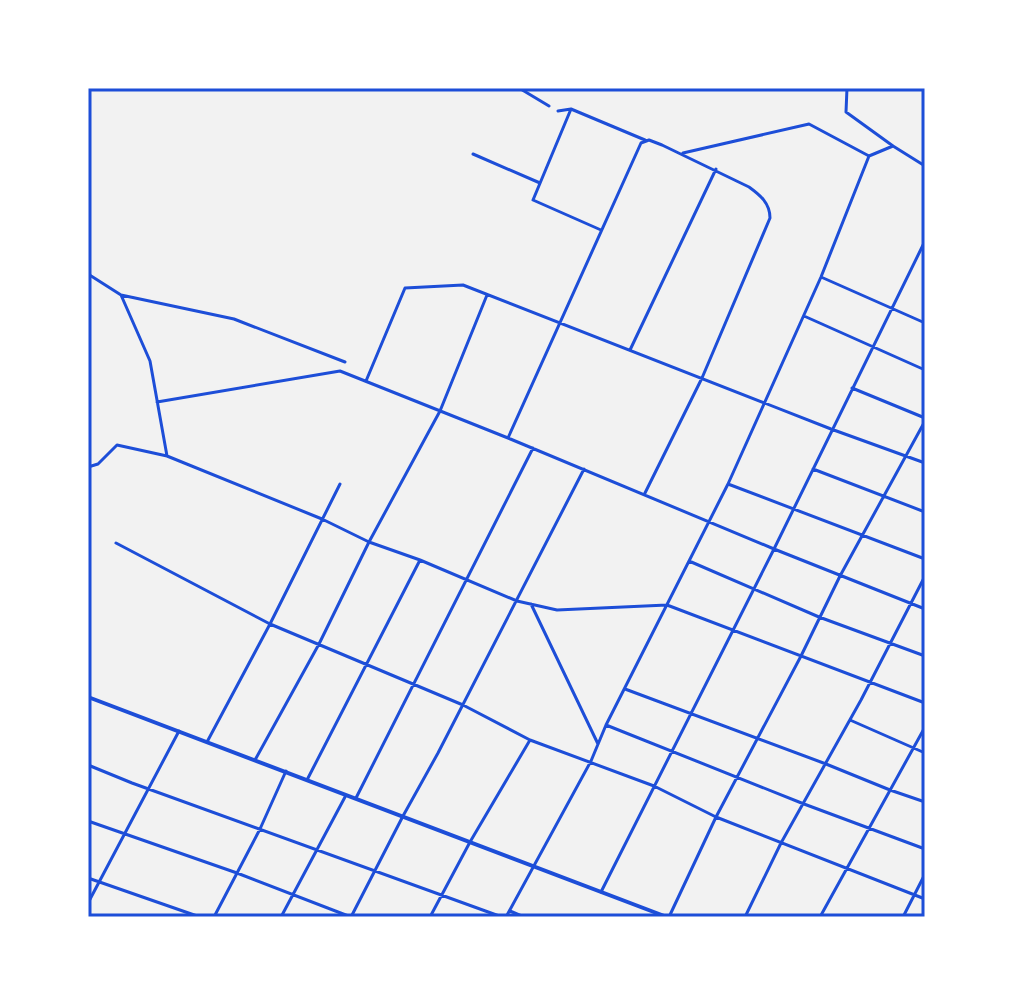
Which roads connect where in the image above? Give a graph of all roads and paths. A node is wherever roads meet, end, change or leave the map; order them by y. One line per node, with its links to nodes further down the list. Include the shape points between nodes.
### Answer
1 (519, 88): 3 (street)
2 (847, 88): 7 (street, via 846,112)
3 (549, 106)
4 (571, 109): 5 (street); 6 (street); 13 (street)
5 (558, 111)
6 (645, 140): 9 (street); 14 (street)
7 (893, 146): 10 (street); 11 (street)
8 (473, 154): 13 (street)
9 (681, 154): 10 (street, via 809,124); 12 (street)
10 (869, 156): 17 (street)
11 (925, 166)
12 (716, 169): 25 (street); 28 (street, via 761,196 770,218)
13 (540, 183): 14 (street, via 533,200)
14 (601, 230): 22 (street)
15 (925, 241): 20 (street)
16 (88, 274): 19 (street)
17 (821, 277): 20 (street); 21 (street)
18 (487, 294): 22 (street); 29 (street, via 463,285 405,288); 33 (street)
19 (121, 295): 26 (street, via 234,319); 31 (street, via 150,361)
20 (891, 309): 23 (street); 24 (street)
21 (804, 316): 24 (street); 32 (street)
22 (559, 322): 25 (street); 36 (street)
23 (925, 323)
24 (873, 346): 27 (street); 30 (street)
25 (630, 350): 28 (street)
26 (345, 362)
27 (925, 370)
28 (702, 378): 32 (street); 46 (street)
29 (366, 381): 31 (street, via 340,371); 33 (street)
30 (852, 388): 34 (street); 35 (street)
31 (157, 402): 38 (street)
32 (765, 403): 35 (street); 45 (street)
33 (440, 411): 36 (street); 53 (street)
34 (925, 419): 39 (street)
35 (831, 429): 39 (street); 42 (street)
36 (508, 438): 37 (street)
37 (533, 448): 43 (street); 61 (street)
38 (167, 456): 41 (street, via 117,445); 50 (street)
39 (905, 456): 40 (street); 47 (street)
40 (925, 463)
41 (88, 467)
42 (813, 468): 47 (street); 48 (street)
43 (584, 469): 46 (street); 63 (street)
44 (340, 484): 50 (street)
45 (728, 484): 48 (street); 51 (street)
46 (644, 494): 51 (street)
47 (883, 496): 49 (street); 52 (street)
48 (793, 508): 52 (street); 55 (street)
49 (925, 512)
50 (322, 519): 53 (street); 69 (street)
51 (709, 521): 55 (street); 58 (street)
52 (861, 534): 56 (street); 59 (street)
53 (369, 542): 57 (street); 72 (street)
54 (116, 543): 69 (street)
55 (774, 549): 59 (street); 62 (street)
56 (925, 559)
57 (420, 560): 61 (street); 75 (street)
58 (689, 561): 62 (street); 66 (street)
59 (840, 576): 64 (street); 68 (street)
60 (925, 576): 64 (street)
61 (467, 580): 63 (street); 77 (street)
62 (754, 588): 68 (street); 70 (street)
63 (517, 601): 65 (street); 81 (street)
64 (911, 603): 67 (street); 71 (street)
65 (531, 604): 66 (street, via 557,610); 90 (street)
66 (667, 605): 70 (street); 78 (street)
67 (925, 609)
68 (819, 617): 71 (street); 73 (street)
69 (270, 624): 72 (street); 89 (street)
70 (733, 630): 73 (street); 82 (street)
71 (890, 643): 74 (street); 76 (street)
72 (319, 644): 75 (street); 94 (street)
73 (801, 656): 76 (street); 87 (street)
74 (925, 656)
75 (367, 664): 77 (street); 100 (street)
76 (871, 681): 80 (street); 83 (street)
77 (414, 684): 81 (street); 105 (street)
78 (625, 689): 82 (street); 84 (street)
79 (88, 697): 86 (street)
80 (925, 703)
81 (463, 705): 88 (street); 108 (street)
82 (690, 714): 87 (street); 92 (street)
83 (850, 720): 91 (street); 96 (street)
84 (606, 725): 90 (street); 92 (street)
85 (925, 727): 91 (street)
86 (179, 731): 89 (street); 102 (street)
87 (757, 738): 96 (street); 99 (street)
88 (530, 740): 95 (street); 114 (street)
89 (207, 742): 94 (street)
90 (598, 744): 95 (street)
91 (913, 748): 93 (street); 103 (street)
92 (671, 752): 99 (street); 101 (street)
93 (925, 753)
94 (255, 760): 98 (street)
95 (591, 761): 101 (street); 118 (street)
96 (826, 764): 103 (street); 107 (street)
97 (88, 765): 102 (street)
98 (286, 771): 100 (street); 112 (street)
99 (737, 777): 107 (street); 109 (street)
100 (307, 780): 104 (street)
101 (654, 786): 109 (street); 125 (street)
102 (149, 789): 112 (street); 113 (street)
103 (890, 790): 106 (street); 111 (street)
104 (346, 794): 105 (street); 117 (street)
105 (356, 798): 108 (street)
106 (925, 802)
107 (804, 804): 111 (street); 115 (street)
108 (403, 816): 114 (street); 120 (street)
109 (716, 817): 115 (street); 139 (street)
110 (88, 821): 113 (street)
111 (869, 827): 116 (street); 119 (street)
112 (260, 829): 117 (street); 121 (street)
113 (124, 835): 121 (street); 124 (street)
114 (470, 842): 118 (street); 128 (street)
115 (781, 843): 119 (street); 140 (street)
116 (925, 849)
117 (316, 850): 120 (street); 126 (street)
118 (535, 867): 125 (street); 131 (street)
119 (847, 869): 127 (street); 141 (street)
120 (374, 871): 128 (street); 135 (street)
121 (237, 873): 126 (street); 133 (street)
122 (925, 874): 127 (street)
123 (88, 878): 124 (street)
124 (99, 883): 130 (street); 132 (street)
125 (601, 892): 139 (street)
126 (293, 894): 134 (street); 135 (street)
127 (914, 894): 129 (street); 142 (street)
128 (441, 895): 136 (street); 137 (street)
129 (925, 899)
130 (88, 903)
131 (510, 911): 137 (street); 138 (street)
132 (200, 917)
133 (214, 917)
134 (281, 917)
135 (351, 917)
136 (430, 917)
137 (504, 917)
138 (524, 917)
139 (668, 917)
140 (745, 917)
141 (820, 917)
142 (903, 917)

